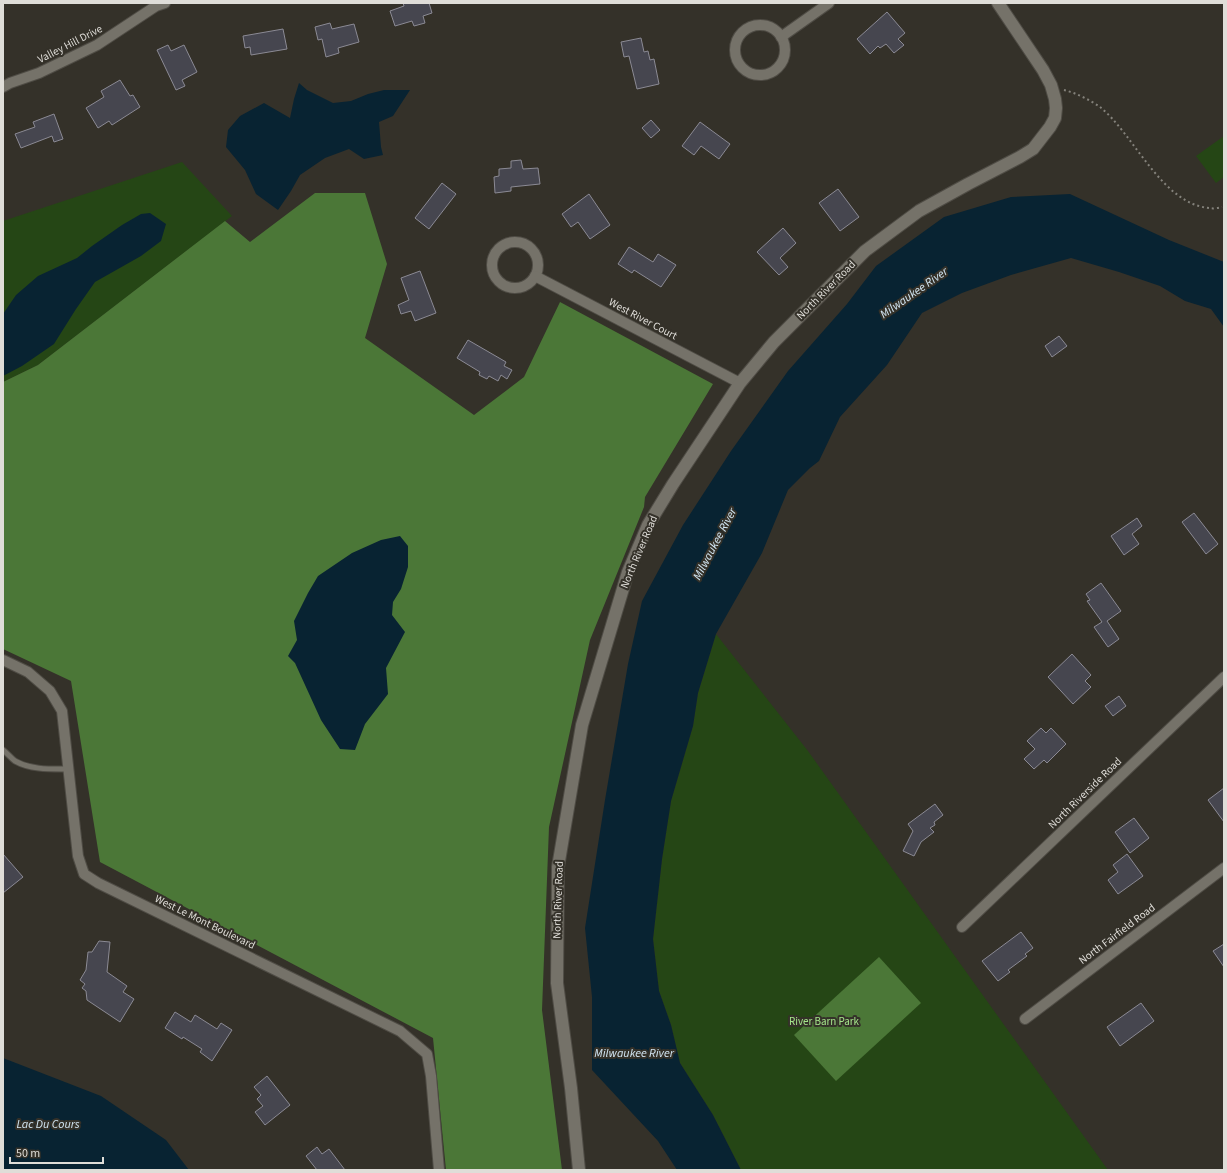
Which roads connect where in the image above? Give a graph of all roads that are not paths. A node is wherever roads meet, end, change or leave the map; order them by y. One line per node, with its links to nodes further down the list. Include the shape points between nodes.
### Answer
1 (165, 3): 5 (street, Valley Hill Drive, via 156,6 97,45 39,74)
2 (829, 3): 4 (street)
3 (998, 3): 7 (street, North River Road, via 1048,78 1056,108 1055,118 1050,127 1033,149 919,212 865,251 774,342)
4 (781, 38): 4 (street, via 769,27 757,26 745,30 736,43 736,59 746,71 758,75 770,73 782,61 784,45)
5 (3, 87)
6 (536, 276): 6 (street, via 538,260 530,247 523,243 507,243 495,253 492,267 494,274 504,285 518,288 525,286); 7 (street, West River Court)
7 (740, 383): 16 (street, North River Road, via 648,525 628,572 582,725 557,882 557,983)
8 (3, 660): 11 (street, West Le Mont Boulevard, via 28,672 50,691 62,711)
9 (1224, 676): 13 (street, North Riverside Road)
10 (3, 750): 11 (lane, via 14,760 26,765 46,769)
11 (69, 769): 15 (street, West Le Mont Boulevard, via 78,856 84,874 400,1031 427,1054)
12 (1224, 868): 14 (street, North Fairfield Road)
13 (962, 927)
14 (1025, 1019)
15 (439, 1170)
16 (579, 1170)

